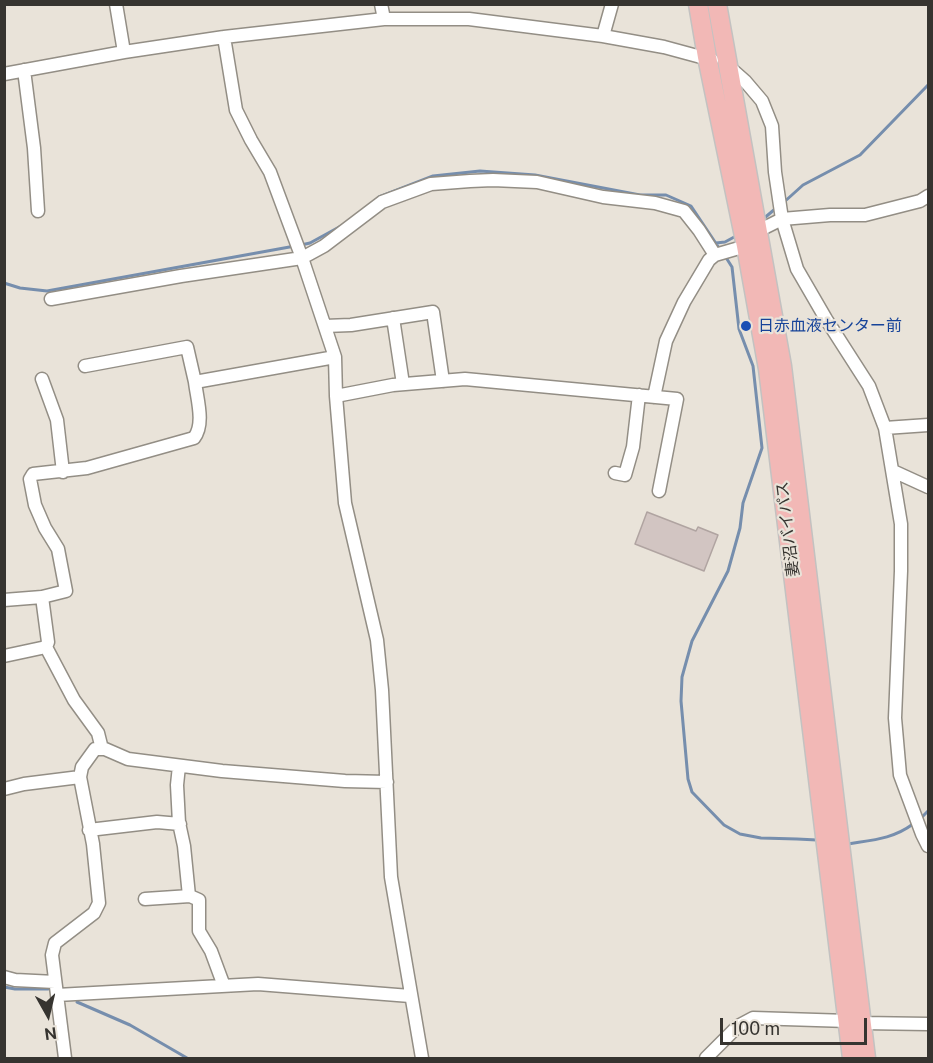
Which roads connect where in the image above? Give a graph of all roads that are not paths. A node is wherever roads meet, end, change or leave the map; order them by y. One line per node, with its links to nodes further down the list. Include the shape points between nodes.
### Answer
1 (116, 4): 9 (street)
2 (381, 4): 6 (street)
3 (612, 4): 7 (street)
4 (698, 4): 10 (highway, 妻沼バイパス)
5 (717, 4): 11 (highway, 妻沼バイパス)
6 (384, 19): 7 (street, via 469,19); 8 (street)
7 (603, 36): 10 (street)
8 (224, 37): 9 (street); 19 (street, via 236,110 270,172)
9 (124, 52): 12 (street)
10 (707, 57): 11 (street); 17 (highway, 妻沼バイパス)
11 (728, 66): 16 (street, via 762,101 772,126); 17 (highway, 妻沼バイパス)
12 (24, 70): 13 (street); 15 (street)
13 (4, 74)
14 (926, 201): 16 (street, via 865,215)
15 (38, 211)
16 (781, 215): 17 (street); 33 (street, via 797,269 869,386)
17 (747, 234): 18 (street); 57 (highway, 妻沼バイパス, via 782,366)
18 (715, 255): 19 (street, via 684,211 537,182 493,180 431,184 382,202); 31 (street, via 684,302 666,341)
19 (302, 258): 20 (street); 22 (street)
20 (51, 299)
21 (393, 318): 22 (street); 26 (street, via 433,312); 28 (street)
22 (325, 326): 23 (street)
23 (335, 357): 27 (street); 30 (street)
24 (85, 366): 27 (street, via 187,347)
25 (42, 379): 35 (street, via 57,420)
26 (442, 381): 28 (street); 29 (street, via 465,379)
27 (195, 382): 35 (street, via 199,431 194,438 106,464)
28 (403, 384): 30 (street)
29 (639, 395): 31 (street); 36 (street, via 628,466 625,475)
30 (336, 396): 46 (street, via 345,503 378,640)
31 (654, 397): 38 (street, via 677,399)
32 (928, 425): 33 (street)
33 (885, 428): 34 (street)
34 (893, 471): 37 (street); 50 (street, via 901,524 895,718 900,775)
35 (63, 472): 39 (street, via 33,474 30,478 35,505 58,549 66,591)
36 (615, 473)
37 (928, 487)
38 (659, 491)
39 (42, 597): 40 (street); 41 (street)
40 (4, 600)
41 (46, 647): 42 (street); 43 (street, via 74,700 98,733)
42 (4, 656)
43 (102, 749): 44 (street, via 128,759); 45 (street, via 95,749)
44 (179, 766): 46 (street); 48 (street)
45 (80, 777): 47 (street); 49 (street)
46 (387, 782): 56 (street, via 391,877)
47 (4, 789)
48 (180, 824): 49 (street, via 157,822); 51 (street)
49 (89, 830): 55 (street, via 99,903 94,913 55,944 52,955)
50 (928, 846)
51 (189, 896): 52 (street); 54 (street, via 199,900 199,931)
52 (146, 898)
53 (4, 977): 55 (street)
54 (224, 986): 55 (street); 56 (street, via 258,984)
55 (56, 989): 59 (street)
56 (410, 996): 60 (street)
57 (855, 1022): 58 (street); 61 (street, via 753,1018 738,1026); 62 (highway, 妻沼バイパス); 63 (highway, 妻沼バイパス)
58 (928, 1024)
59 (65, 1059)
60 (422, 1059)
61 (706, 1059)
62 (852, 1059)
63 (866, 1059)

